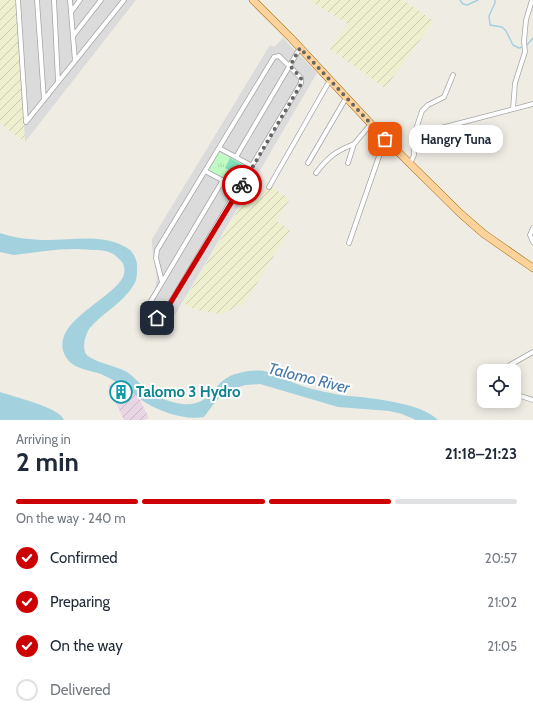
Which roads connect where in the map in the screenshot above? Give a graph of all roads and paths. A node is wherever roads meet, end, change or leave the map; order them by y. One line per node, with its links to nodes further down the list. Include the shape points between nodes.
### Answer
1 (18, 0): 19 (street, via 26,122)
2 (37, 0): 19 (street)
3 (54, 0): 17 (street)
4 (70, 0): 10 (street)
5 (80, 0): 10 (street)
6 (101, 0): 11 (street)
7 (124, 0): 13 (street)
8 (253, 0): 12 (main road)
9 (532, 0): 21 (street, via 526,20 525,52 515,83)
10 (71, 12): 11 (street)
11 (73, 36): 13 (street)
12 (300, 48): 14 (street); 16 (main road)
13 (75, 61): 17 (street)
14 (290, 66): 26 (street, via 281,56 274,57); 27 (street); 31 (street, via 301,78 301,84)
15 (454, 75): 23 (street, via 444,97 424,108)
16 (330, 80): 18 (main road); 35 (street)
17 (58, 82): 19 (street)
18 (346, 98): 22 (main road); 28 (street)
19 (44, 100)
20 (533, 104): 21 (street)
21 (513, 109): 23 (street)
22 (371, 124): 24 (main road); 25 (street)
23 (414, 134): 30 (street, via 414,155)
24 (385, 139): 30 (main road); 39 (street)
25 (354, 144): 29 (street); 33 (street, via 333,154)
26 (219, 148): 27 (street); 32 (street)
27 (236, 158): 31 (street)
28 (308, 163)
29 (348, 164)
30 (410, 164): 40 (main road, via 474,226)
31 (252, 166): 36 (street)
32 (205, 171): 34 (street); 41 (street, via 156,253)
33 (316, 173)
34 (223, 180): 36 (street); 41 (street)
35 (269, 187)
36 (239, 189): 41 (street, via 160,320 153,314 150,305)
37 (533, 228): 38 (street, via 530,235)
38 (533, 242)
39 (349, 243)
40 (533, 268)
41 (162, 282)
42 (533, 352): 43 (street)
43 (512, 364)
44 (521, 396): 45 (street)
45 (533, 400)

